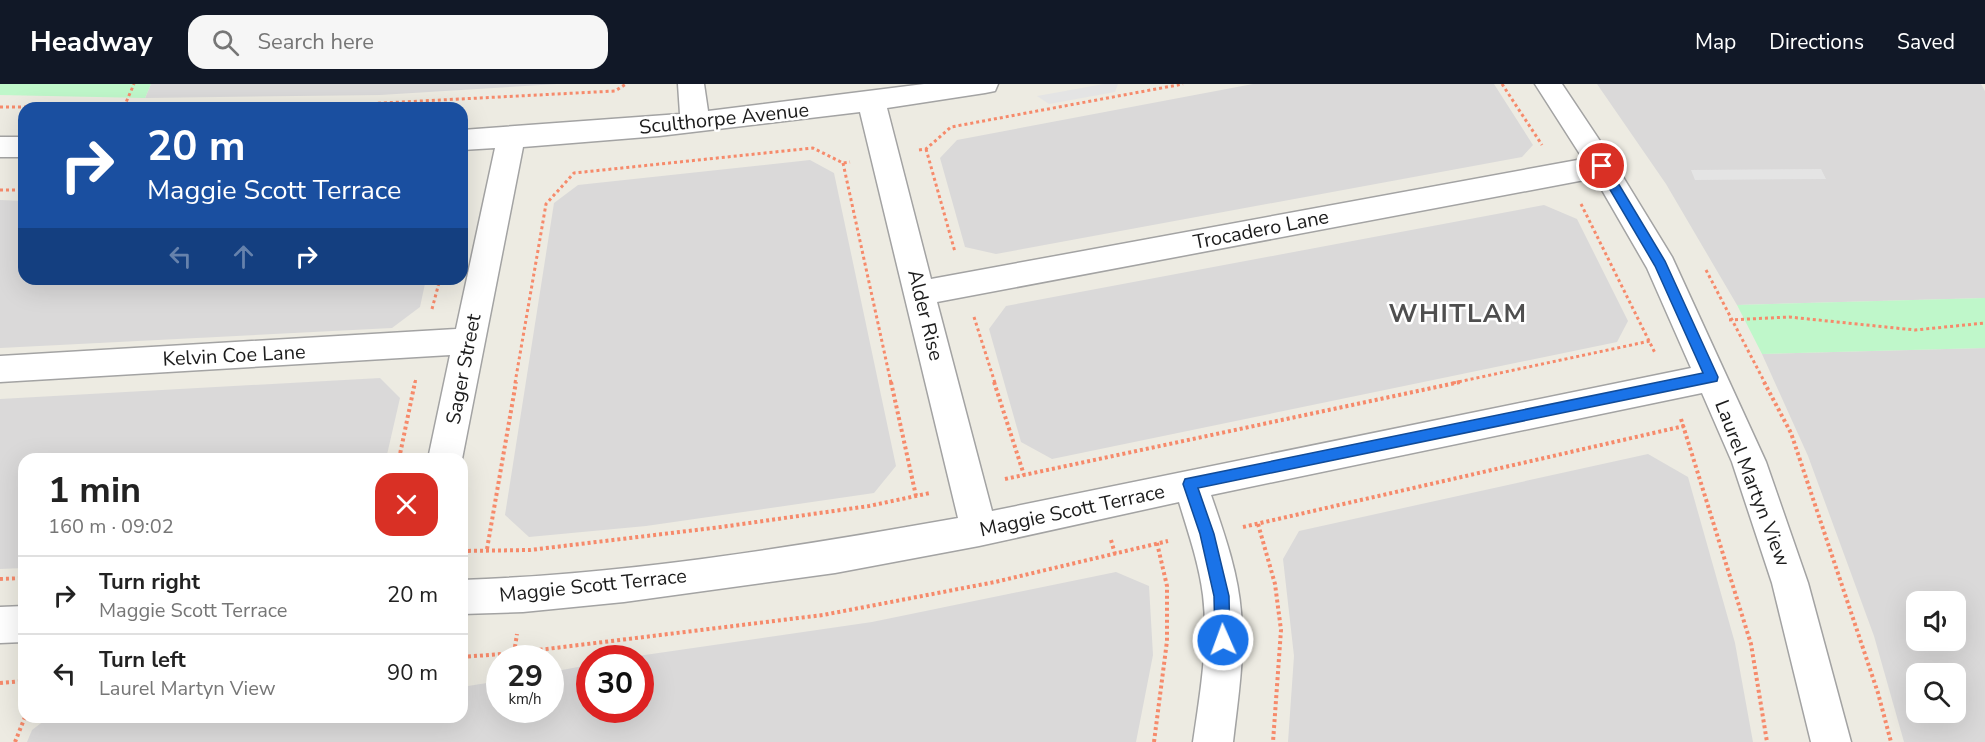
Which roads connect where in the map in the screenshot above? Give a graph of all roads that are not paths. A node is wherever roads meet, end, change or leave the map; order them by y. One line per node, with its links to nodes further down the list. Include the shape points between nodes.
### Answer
1 (691, 84): 5 (street)
2 (985, 84): 4 (street, Sculthorpe Avenue)
3 (1548, 84): 10 (street, Laurel Martyn View)
4 (872, 101): 5 (street, Sculthorpe Avenue); 11 (street, Alder Rise)
5 (695, 122): 6 (street, Sculthorpe Avenue)
6 (511, 137): 7 (street, Sculthorpe Avenue); 12 (street, Sager Street)
7 (468, 140)
8 (0, 147): 9 (street)
9 (18, 147)
10 (1602, 166): 11 (street, Trocadero Lane); 14 (street, Laurel Martyn View, via 1661,265)
11 (921, 293): 17 (street, Alder Rise)
12 (468, 341): 13 (street, Kelvin Coe Lane); 15 (street, Sager Street)
13 (0, 369)
14 (1712, 377): 16 (street, Maggie Scott Terrace); 22 (street, Laurel Martyn View, via 1749,462 1790,583)
15 (446, 453)
16 (1190, 484): 17 (street, Maggie Scott Terrace); 21 (street, via 1207,534 1221,596 1223,640)
17 (979, 530): 18 (street, Maggie Scott Terrace, via 835,556 624,585)
18 (468, 597)
19 (18, 624): 20 (street)
20 (0, 625)
21 (1213, 742)
22 (1831, 742)

